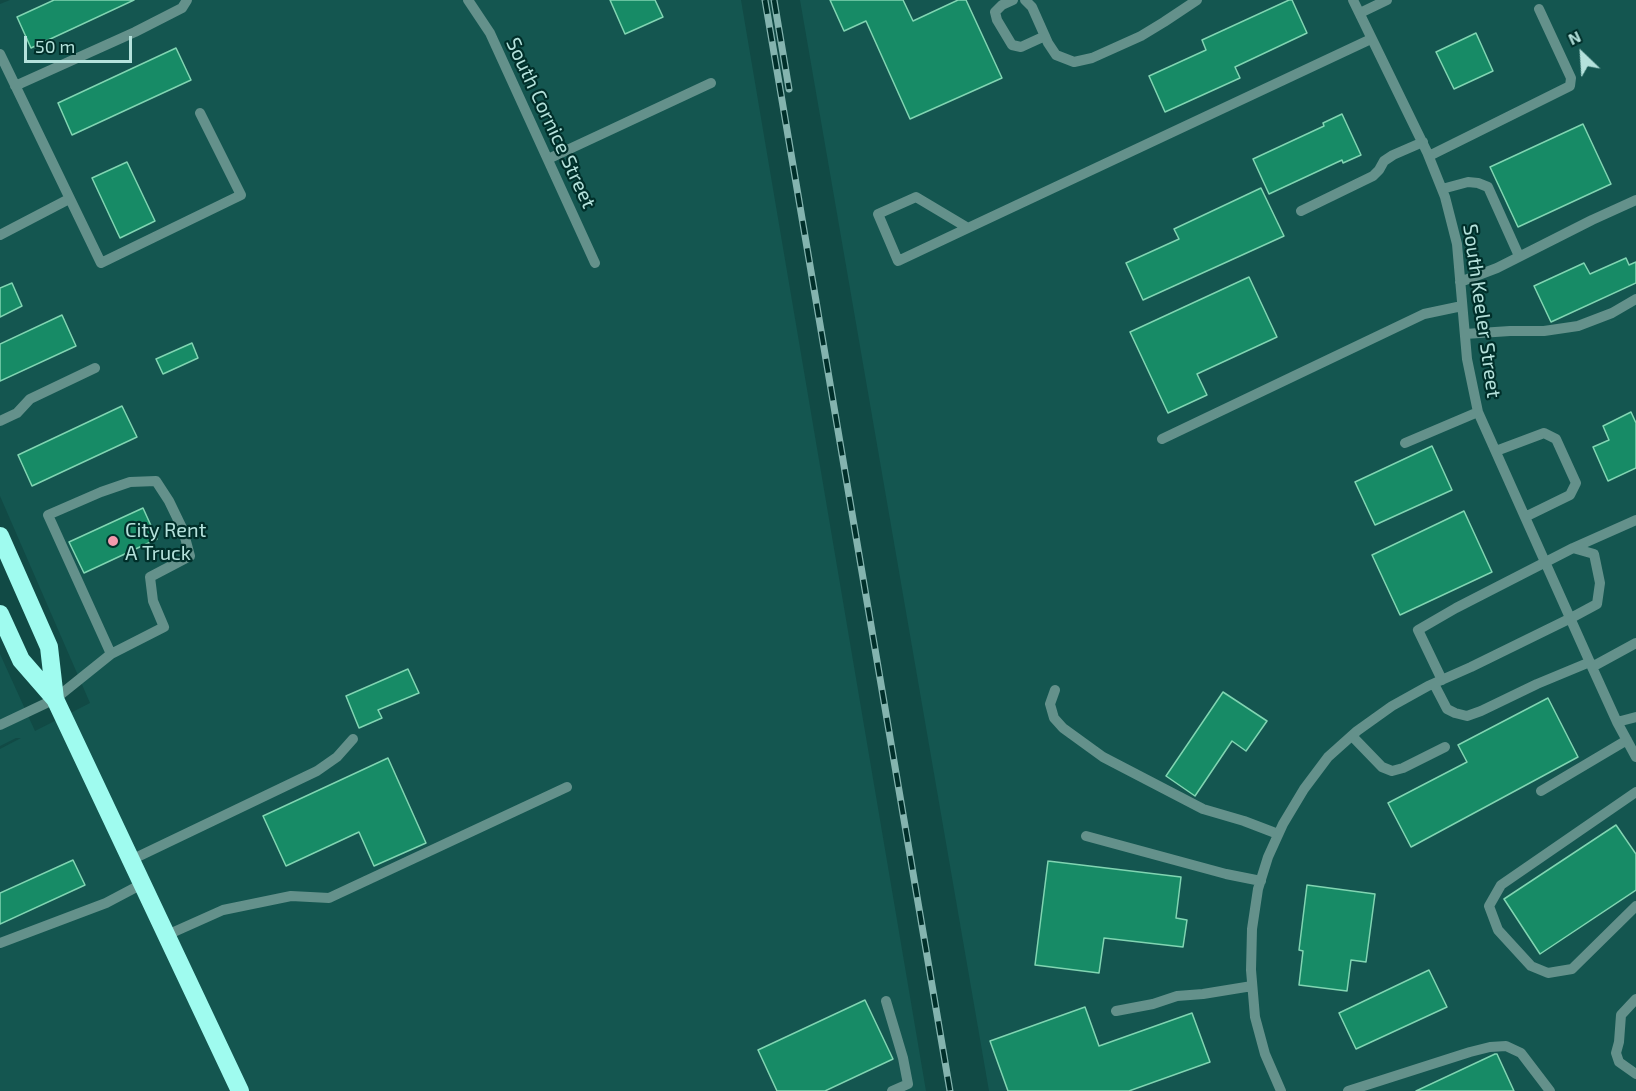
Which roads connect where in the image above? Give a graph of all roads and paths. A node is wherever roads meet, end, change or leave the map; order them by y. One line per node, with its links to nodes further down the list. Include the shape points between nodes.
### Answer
1 (187, 0): 14 (street, via 182,8 135,32)
2 (468, 0): 18 (street, South Cornice Street, via 490,33)
3 (1013, 0): 10 (street, via 995,12 1012,45 1021,47)
4 (1025, 0): 10 (street)
5 (1197, 0): 10 (street, via 1141,36 1092,58 1074,62 1056,55)
6 (1353, 0): 9 (street, South Keeler Street)
7 (1387, 0): 9 (street)
8 (1539, 9): 17 (street, via 1571,78 1570,86)
9 (1360, 13): 11 (street, South Keeler Street)
10 (1045, 36)
11 (1371, 39): 16 (street, South Keeler Street); 23 (street)
12 (0, 54): 14 (street)
13 (711, 83): 18 (street)
14 (15, 86): 20 (street)
15 (200, 113): 20 (street, via 241,195 101,263)
16 (1423, 142): 17 (street, South Keeler Street); 22 (street, via 1384,161 1373,176)
17 (1429, 156): 19 (street, South Keeler Street)
18 (548, 159): 26 (street, South Cornice Street)
19 (1442, 189): 25 (street, via 1468,182 1488,187); 27 (street, South Keeler Street, via 1457,244)
20 (69, 199): 24 (street)
21 (1636, 200): 25 (street)
22 (1301, 211)
23 (968, 228): 23 (street, via 898,261 878,214 916,196)
24 (0, 235)
25 (1519, 256): 27 (street)
26 (595, 263)
27 (1460, 282): 29 (street, South Keeler Street)
28 (1636, 299): 30 (street, via 1578,326)
29 (1462, 306): 30 (street, South Keeler Street); 34 (street, via 1424,314)
30 (1465, 334): 32 (street, South Keeler Street)
31 (95, 368): 33 (street, via 30,399 17,413)
32 (1478, 412): 35 (street); 36 (street, South Keeler Street)
33 (0, 421)
34 (1162, 439)
35 (1405, 443)
36 (1496, 451): 37 (street, South Keeler Street); 37 (street, via 1544,434 1556,439 1576,483 1570,495)
37 (1525, 517): 41 (street, South Keeler Street)
38 (1636, 520): 40 (street)
39 (0, 536): 49 (highway, via 49,647)
40 (1573, 548): 41 (street); 43 (street, via 1594,554 1600,583 1597,604)
41 (1546, 562): 43 (street, South Keeler Street); 47 (street, via 1418,630)
42 (0, 614): 49 (highway, via 21,660)
43 (1571, 618): 46 (street, South Keeler Street); 47 (street)
44 (1636, 643): 46 (street)
45 (111, 654): 45 (street, via 48,515 130,482 156,481 183,530 190,556 150,577 153,601 164,627); 49 (street)
46 (1591, 665): 47 (street, via 1467,716 1447,709); 51 (street, South Keeler Street)
47 (1438, 682): 53 (street, via 1392,706)
48 (1055, 690): 61 (street, via 1050,704 1054,718 1103,757 1203,809)
49 (55, 699): 52 (street); 63 (highway)
50 (1636, 717): 51 (street)
51 (1617, 722): 55 (street, South Keeler Street)
52 (0, 725)
53 (1352, 736): 56 (street, via 1382,767 1392,771); 61 (street, via 1328,758 1304,789)
54 (353, 739): 63 (street, via 337,757 316,771)
55 (1627, 740): 57 (street, South Keeler Street); 59 (street)
56 (1445, 747)
57 (1636, 757)
58 (567, 787): 67 (street, via 329,898 291,896 223,910)
59 (1541, 791)
60 (1636, 792): 66 (street, via 1501,885 1489,906 1498,930 1531,966 1548,974 1572,969)
61 (1278, 834): 64 (street)
62 (1086, 836): 64 (street)
63 (131, 860): 65 (highway)
64 (1261, 882): 69 (street, via 1252,929)
65 (142, 884): 67 (highway); 68 (street, via 106,903)
66 (1636, 906)
67 (167, 935): 74 (highway)
68 (0, 943)
69 (1252, 986): 72 (street, via 1177,996); 76 (street, via 1265,1054)
70 (1636, 999): 73 (street, via 1621,1015 1616,1053 1620,1062)
71 (886, 1001): 75 (street, via 908,1084)
72 (1116, 1011)
73 (1636, 1074)
74 (240, 1091)
75 (892, 1091)
76 (1281, 1091)
77 (1348, 1091): 78 (street, via 1470,1052 1506,1046 1521,1053)
78 (1550, 1091)

